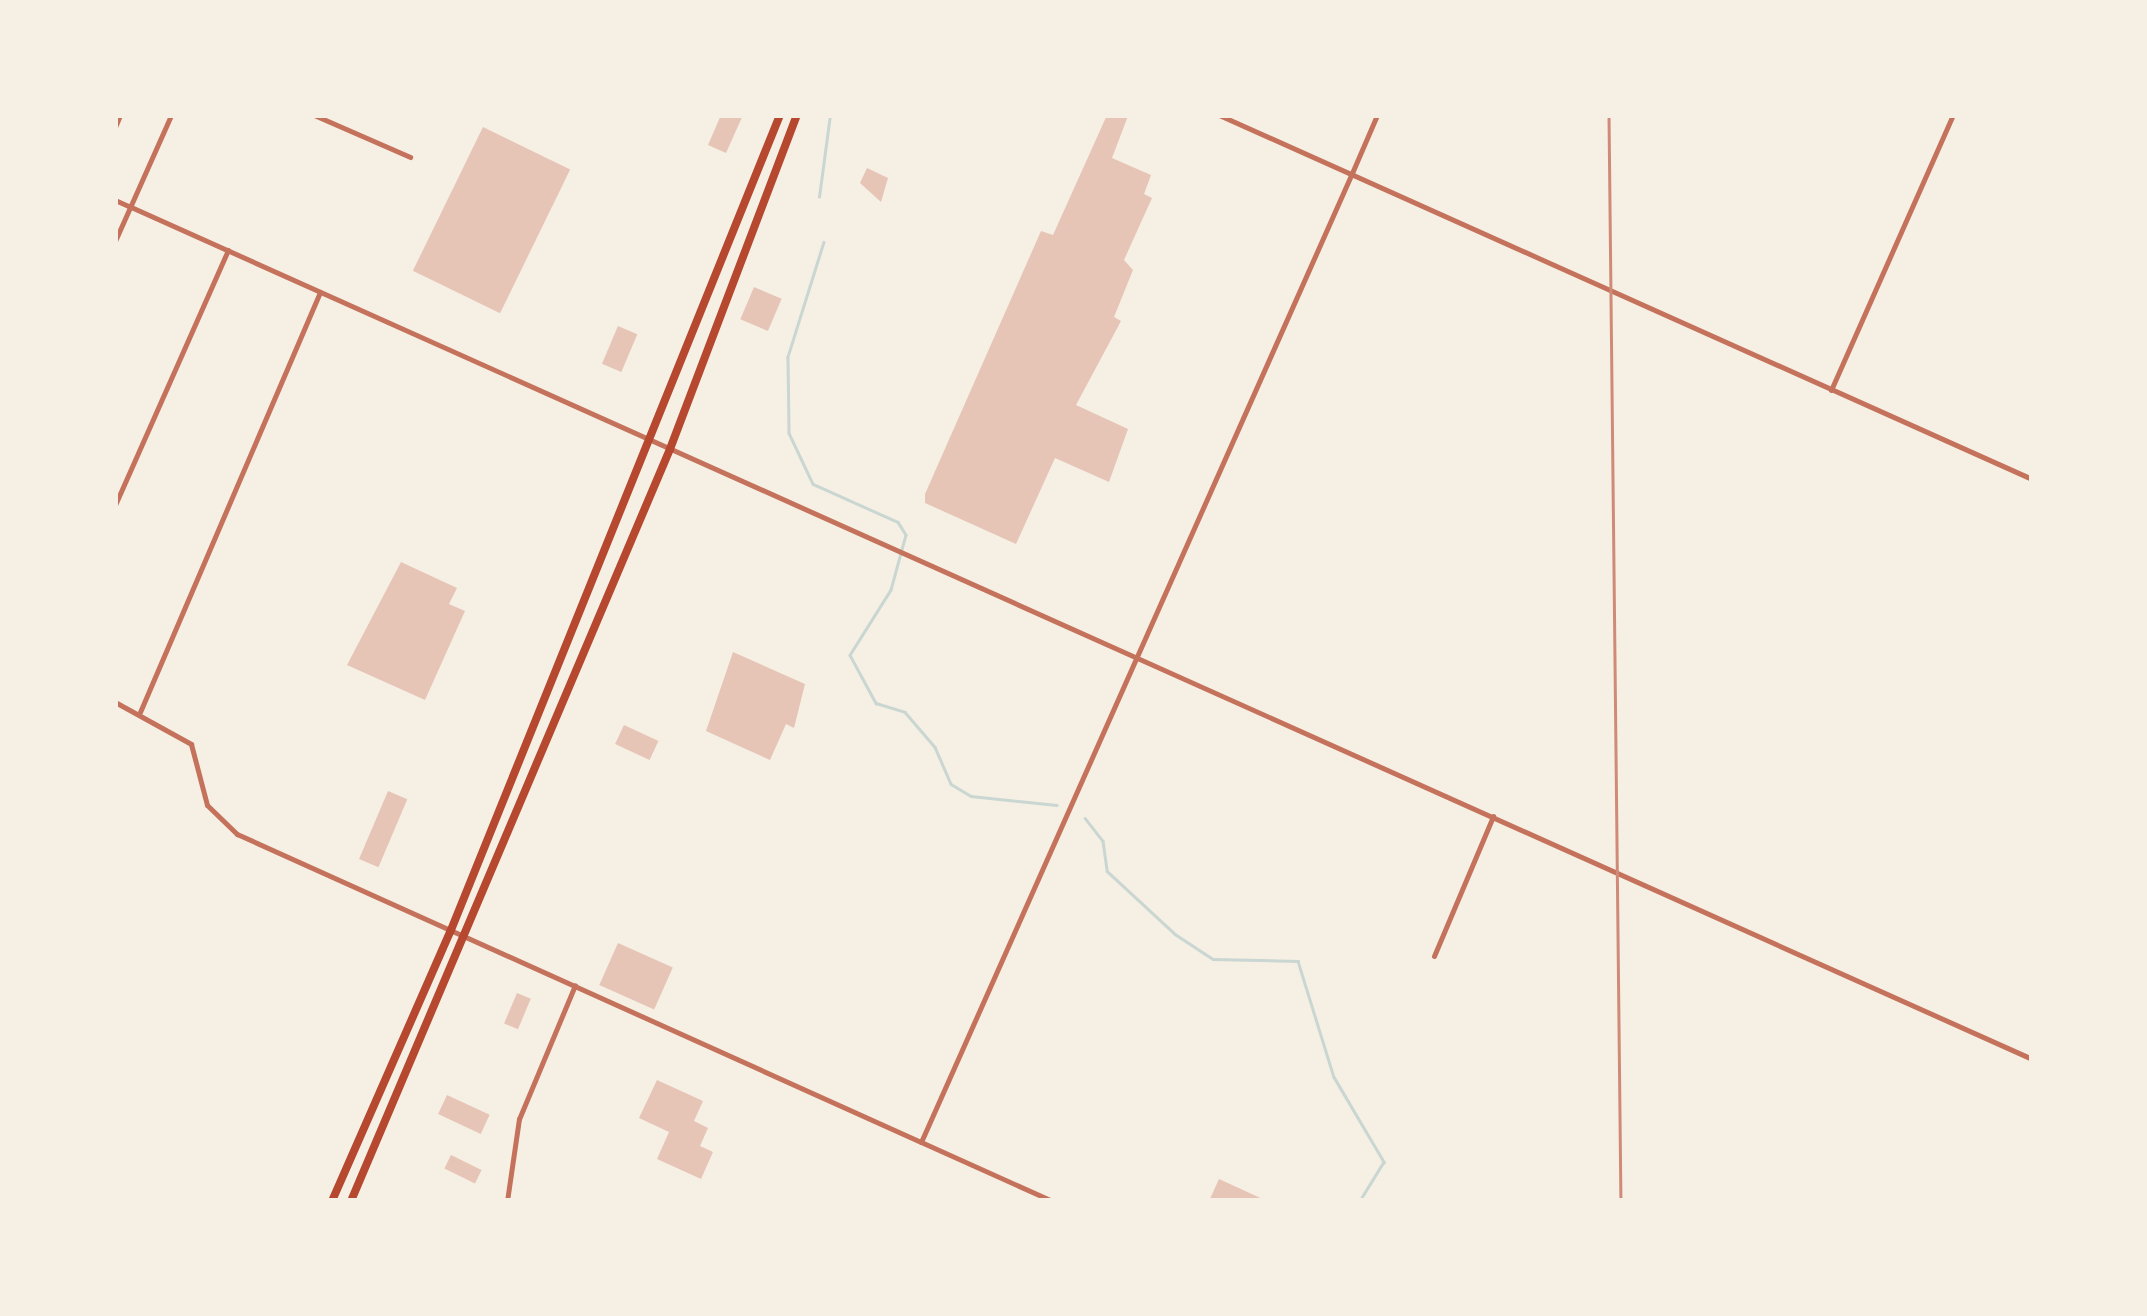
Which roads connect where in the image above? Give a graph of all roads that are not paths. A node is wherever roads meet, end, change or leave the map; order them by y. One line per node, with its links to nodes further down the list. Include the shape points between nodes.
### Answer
1 (120, 115): 9 (street)
2 (171, 115): 13 (street)
3 (314, 115): 10 (street)
4 (780, 115): 18 (highway)
5 (798, 115): 19 (highway)
6 (1218, 115): 11 (street)
7 (1377, 115): 11 (street)
8 (1953, 115): 17 (street)
9 (115, 127)
10 (410, 157)
11 (1352, 173): 17 (street); 22 (street)
12 (115, 200): 13 (street)
13 (131, 207): 14 (street); 15 (street)
14 (115, 241)
15 (228, 250): 16 (street); 21 (street)
16 (320, 292): 18 (street); 24 (street)
17 (1831, 390): 20 (street)
18 (652, 441): 19 (street); 26 (highway)
19 (670, 449): 22 (street); 27 (highway)
20 (2032, 479)
21 (115, 505)
22 (1134, 657): 25 (street); 31 (street)
23 (115, 702): 24 (street)
24 (140, 712): 26 (street, via 191,744 206,805 226,828)
25 (1493, 816): 28 (street); 30 (street)
26 (452, 930): 27 (street); 32 (highway)
27 (464, 936): 29 (street); 33 (highway)
28 (1434, 956)
29 (575, 985): 31 (street); 34 (street, via 518,1119)
30 (2032, 1058)
31 (922, 1142): 35 (street)
32 (332, 1201)
33 (352, 1201)
34 (506, 1201)
35 (1052, 1201)

